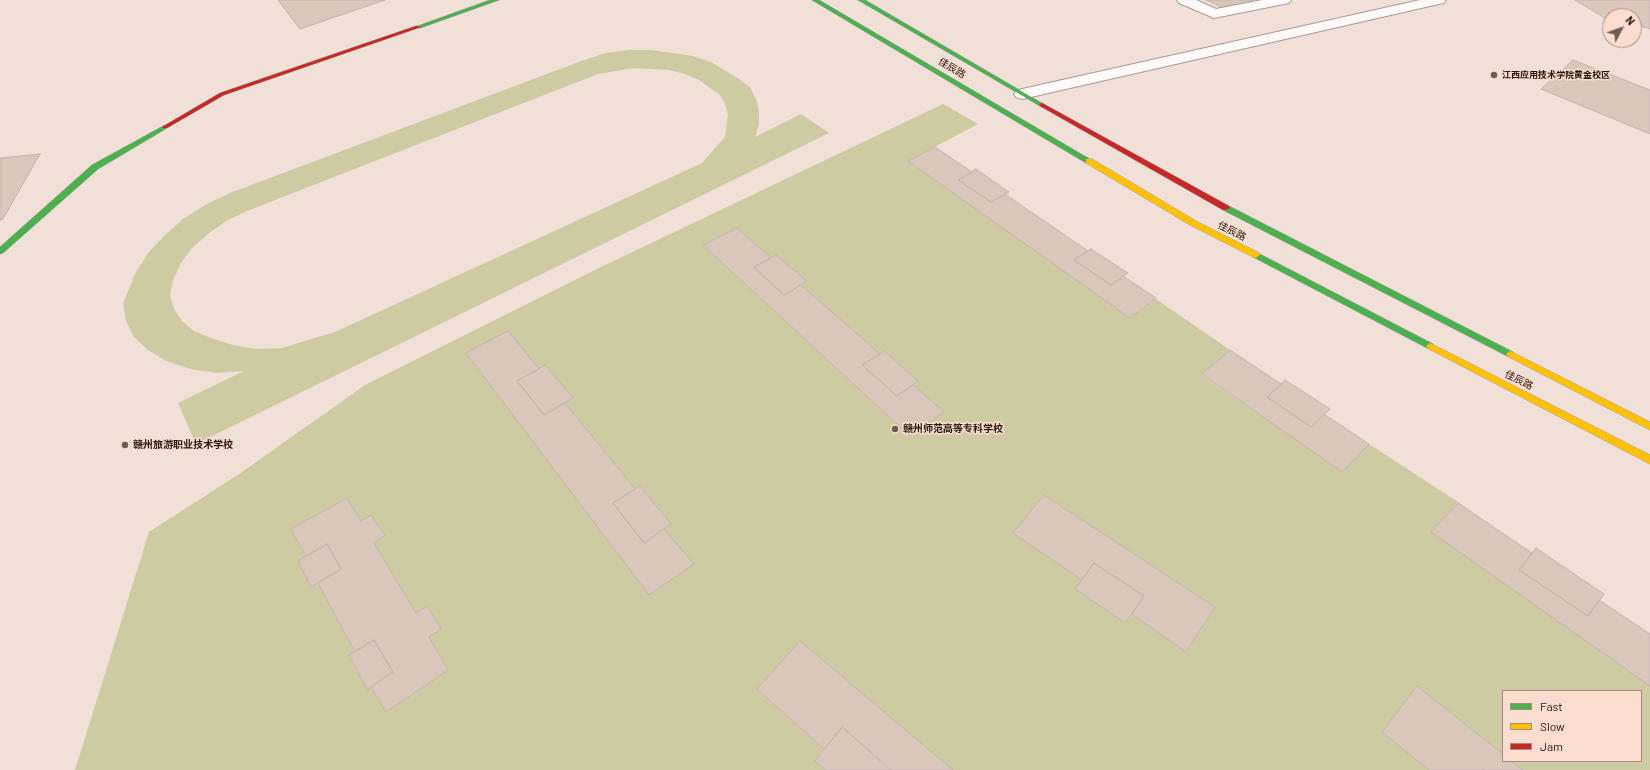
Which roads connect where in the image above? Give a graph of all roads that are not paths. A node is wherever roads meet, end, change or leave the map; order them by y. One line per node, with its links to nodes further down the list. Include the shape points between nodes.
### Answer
1 (496, 0): 8 (main road, via 222,94 95,168)
2 (815, 0): 10 (main road, 佳辰路, via 1193,223)
3 (861, 0): 7 (main road, 佳辰路)
4 (1184, 0): 5 (street, via 1214,14)
5 (1284, 0)
6 (1439, 0): 7 (street)
7 (1022, 94): 9 (main road, 佳辰路, via 1223,207)
8 (0, 251)
9 (1650, 426)
10 (1650, 460)

